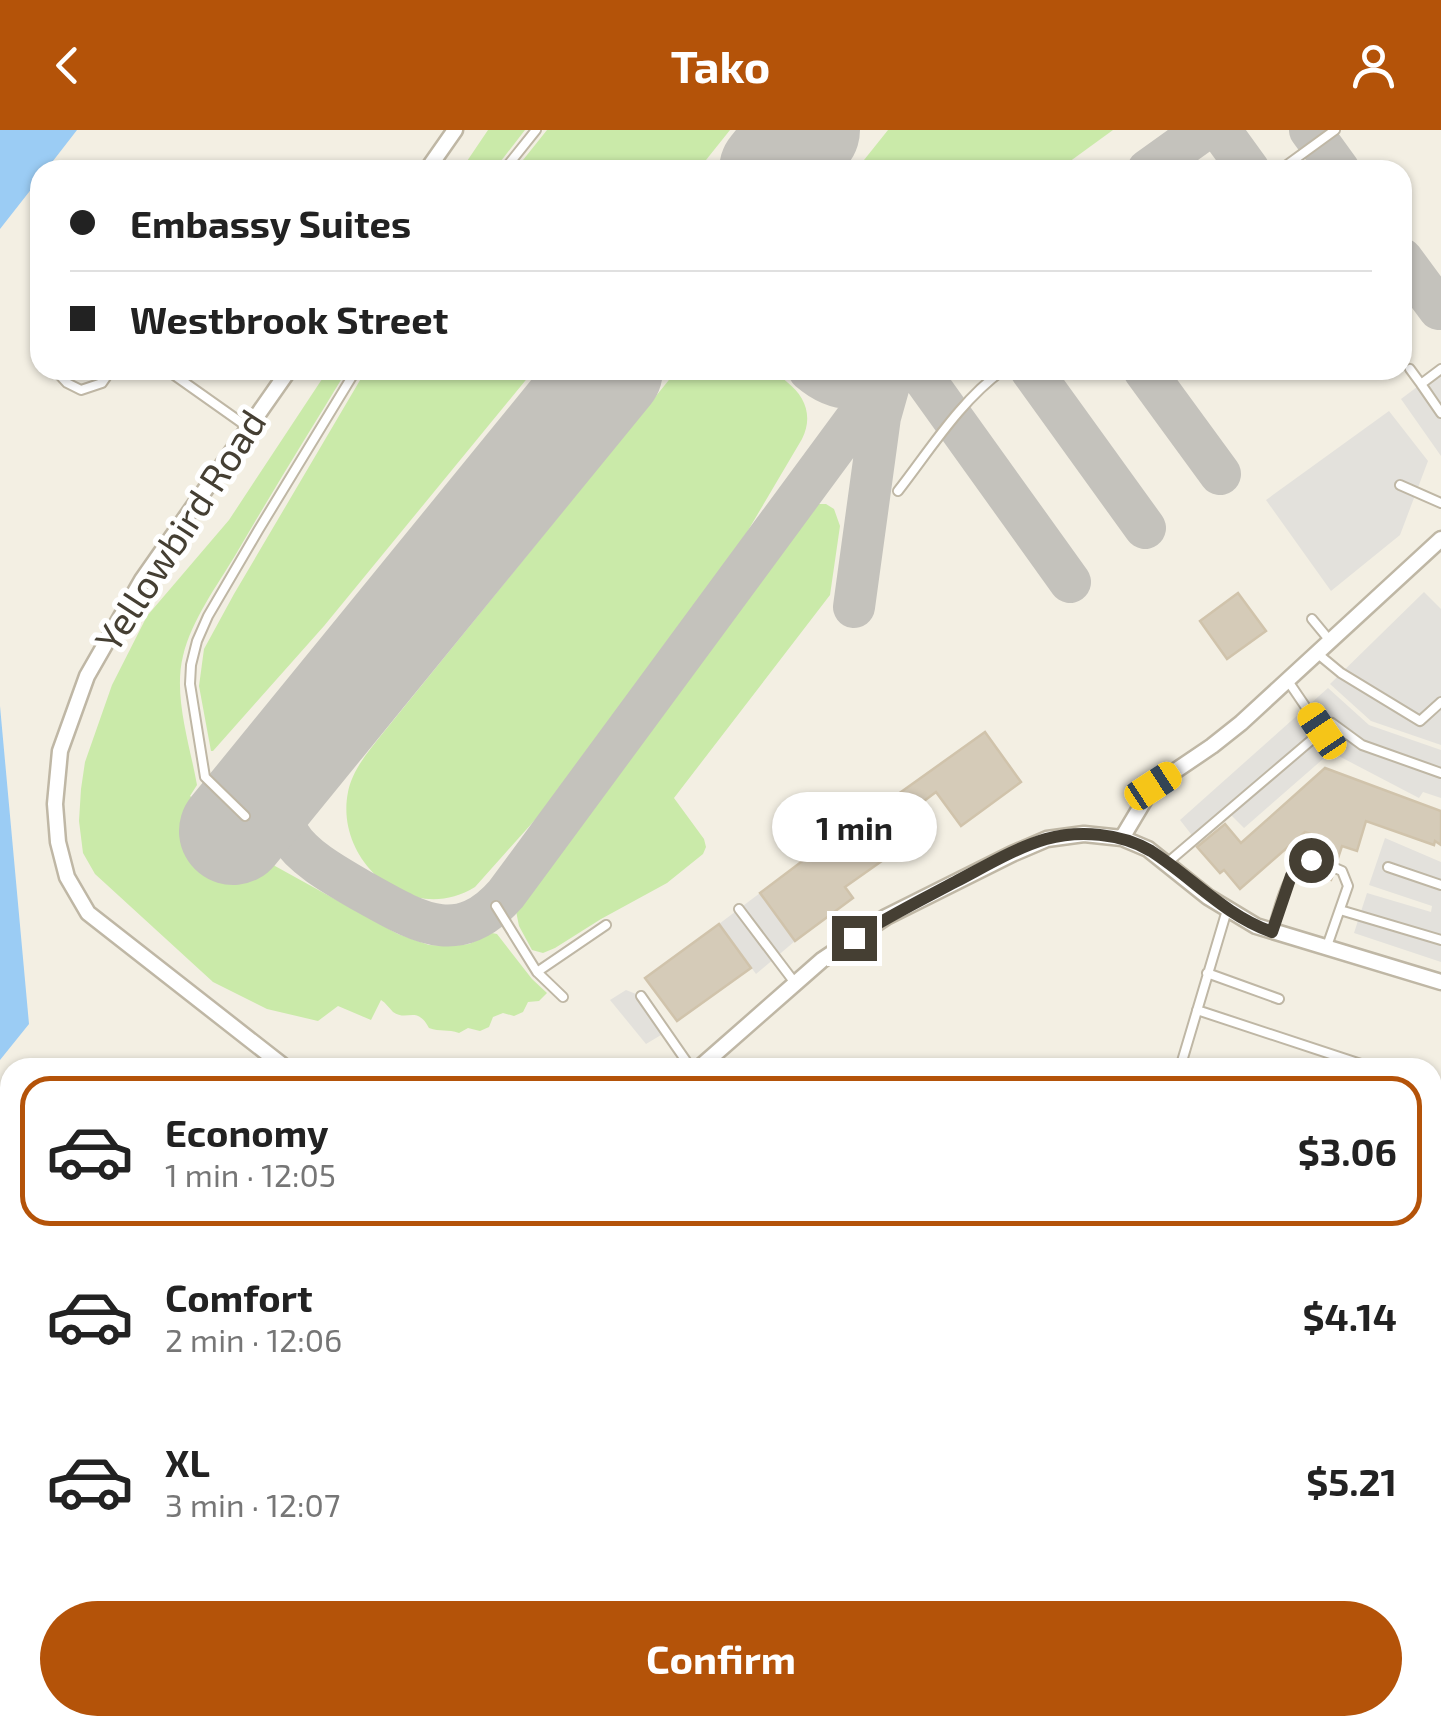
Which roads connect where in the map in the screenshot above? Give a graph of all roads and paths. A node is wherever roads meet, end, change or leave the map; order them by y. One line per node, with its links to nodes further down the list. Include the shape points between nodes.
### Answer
1 (455, 130): 4 (street)
2 (536, 130): 5 (lane)
3 (1335, 130): 6 (lane)
4 (435, 160)
5 (512, 160)
6 (1294, 160)
7 (1441, 369): 15 (lane)
8 (1412, 372): 15 (lane)
9 (64, 380): 10 (lane, via 81,390)
10 (105, 380)
11 (180, 380): 17 (lane)
12 (281, 380): 17 (street, Yellowbird Road)
13 (350, 380): 29 (lane, via 197,641 190,684 205,777)
14 (991, 380): 19 (lane)
15 (1421, 384): 16 (lane)
16 (1441, 413)
17 (248, 428): 52 (street, Yellowbird Road, via 142,580 86,676 60,751 55,804 67,877 88,914)
18 (1400, 485): 20 (lane)
19 (898, 491)
20 (1441, 503)
21 (1441, 539): 23 (street)
22 (1312, 619): 23 (lane)
23 (1331, 642): 24 (street)
24 (1318, 654): 25 (street); 26 (lane, via 1420,721)
25 (1288, 681): 27 (lane); 30 (street, via 1153,786)
26 (1441, 702)
27 (1322, 731): 28 (lane, via 1332,723 1362,745); 32 (lane)
28 (1441, 773)
29 (245, 816)
30 (1122, 838): 32 (street); 47 (street, via 1047,839 1012,854 886,918)
31 (1319, 862): 41 (lane, via 1296,868)
32 (1167, 863): 38 (street)
33 (1388, 867): 35 (lane)
34 (1335, 868): 39 (lane, via 1348,886)
35 (1441, 885)
36 (496, 906): 44 (lane)
37 (740, 908): 47 (lane)
38 (1227, 910): 41 (street); 45 (lane)
39 (1340, 910): 42 (lane); 43 (lane)
40 (606, 925): 44 (lane)
41 (1272, 932): 43 (street)
42 (1441, 940)
43 (1326, 949): 46 (street)
44 (537, 972): 49 (lane)
45 (1208, 973): 50 (lane); 51 (lane)
46 (1441, 982)
47 (795, 983): 54 (street)
48 (642, 996): 53 (lane)
49 (563, 998)
50 (1279, 999)
51 (1196, 1010): 55 (lane); 56 (lane)
52 (273, 1058)
53 (684, 1058)
54 (710, 1058)
55 (1183, 1058)
56 (1342, 1058)

